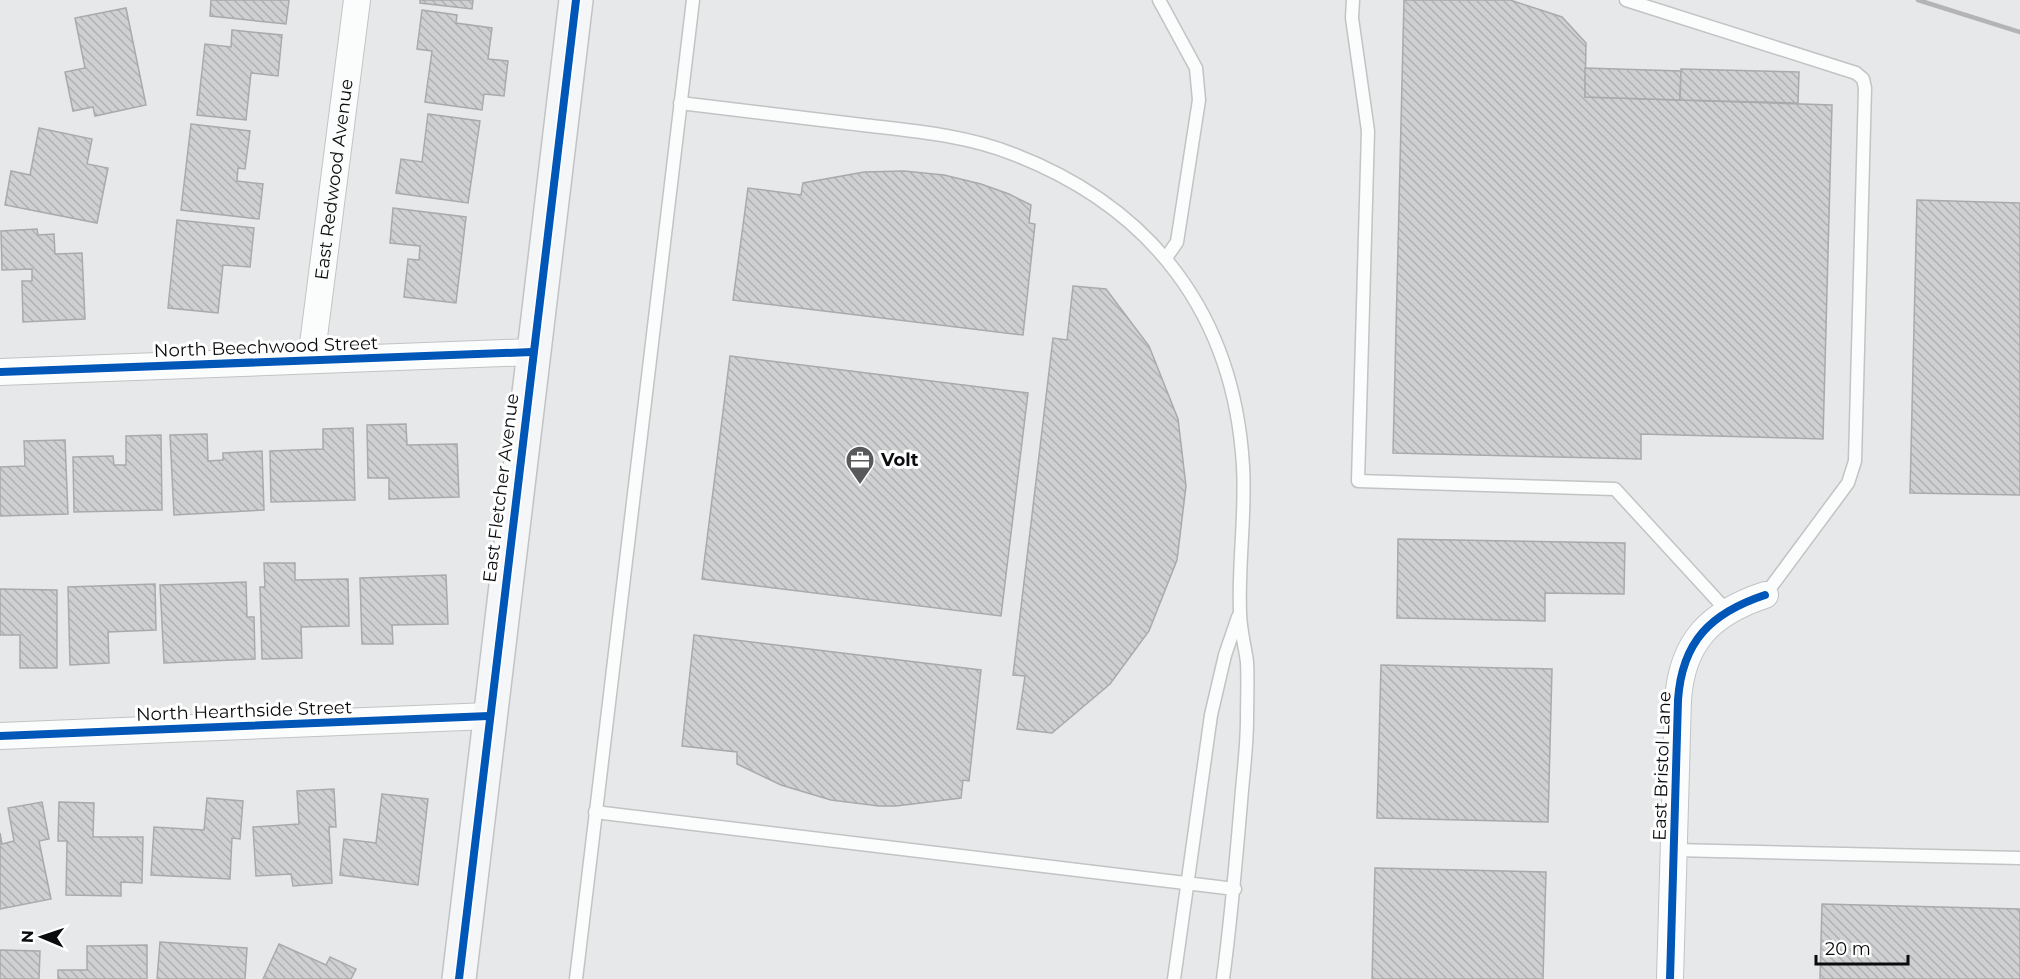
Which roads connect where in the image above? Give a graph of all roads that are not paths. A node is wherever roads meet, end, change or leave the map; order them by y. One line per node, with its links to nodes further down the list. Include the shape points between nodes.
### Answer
1 (357, 0): 10 (street, East Redwood Avenue)
2 (576, 0): 9 (street, East Fletcher Avenue)
3 (693, 0): 7 (lane)
4 (1159, 0): 8 (lane, via 1196,68 1198,100 1177,242)
5 (1353, 0): 13 (lane, via 1352,18 1368,131 1358,481 1615,489)
6 (1626, 0): 12 (lane, via 1856,73 1863,79 1855,460 1848,483)
7 (680, 103): 8 (lane, via 927,132 984,144 1077,183 1139,229); 17 (lane)
8 (1166, 258): 14 (lane, via 1215,340 1239,426 1244,522)
9 (532, 352): 10 (street, North Beechwood Street); 15 (street, East Fletcher Avenue)
10 (311, 360): 11 (street, North Beechwood Street)
11 (0, 372)
12 (1765, 595): 13 (street, East Bristol Lane)
13 (1727, 611): 18 (street, East Bristol Lane, via 1696,642 1684,663 1680,681)
14 (1240, 614): 20 (lane, via 1225,655 1211,715); 21 (lane, via 1247,724)
15 (489, 716): 16 (street, North Hearthside Street); 22 (street, East Fletcher Avenue)
16 (0, 736)
17 (595, 812): 20 (lane); 23 (lane)
18 (1674, 850): 19 (lane); 26 (street, East Bristol Lane)
19 (2020, 858)
20 (1187, 884): 21 (lane); 24 (lane)
21 (1234, 889): 25 (lane)
22 (459, 979)
23 (576, 979)
24 (1174, 979)
25 (1223, 979)
26 (1670, 979)

